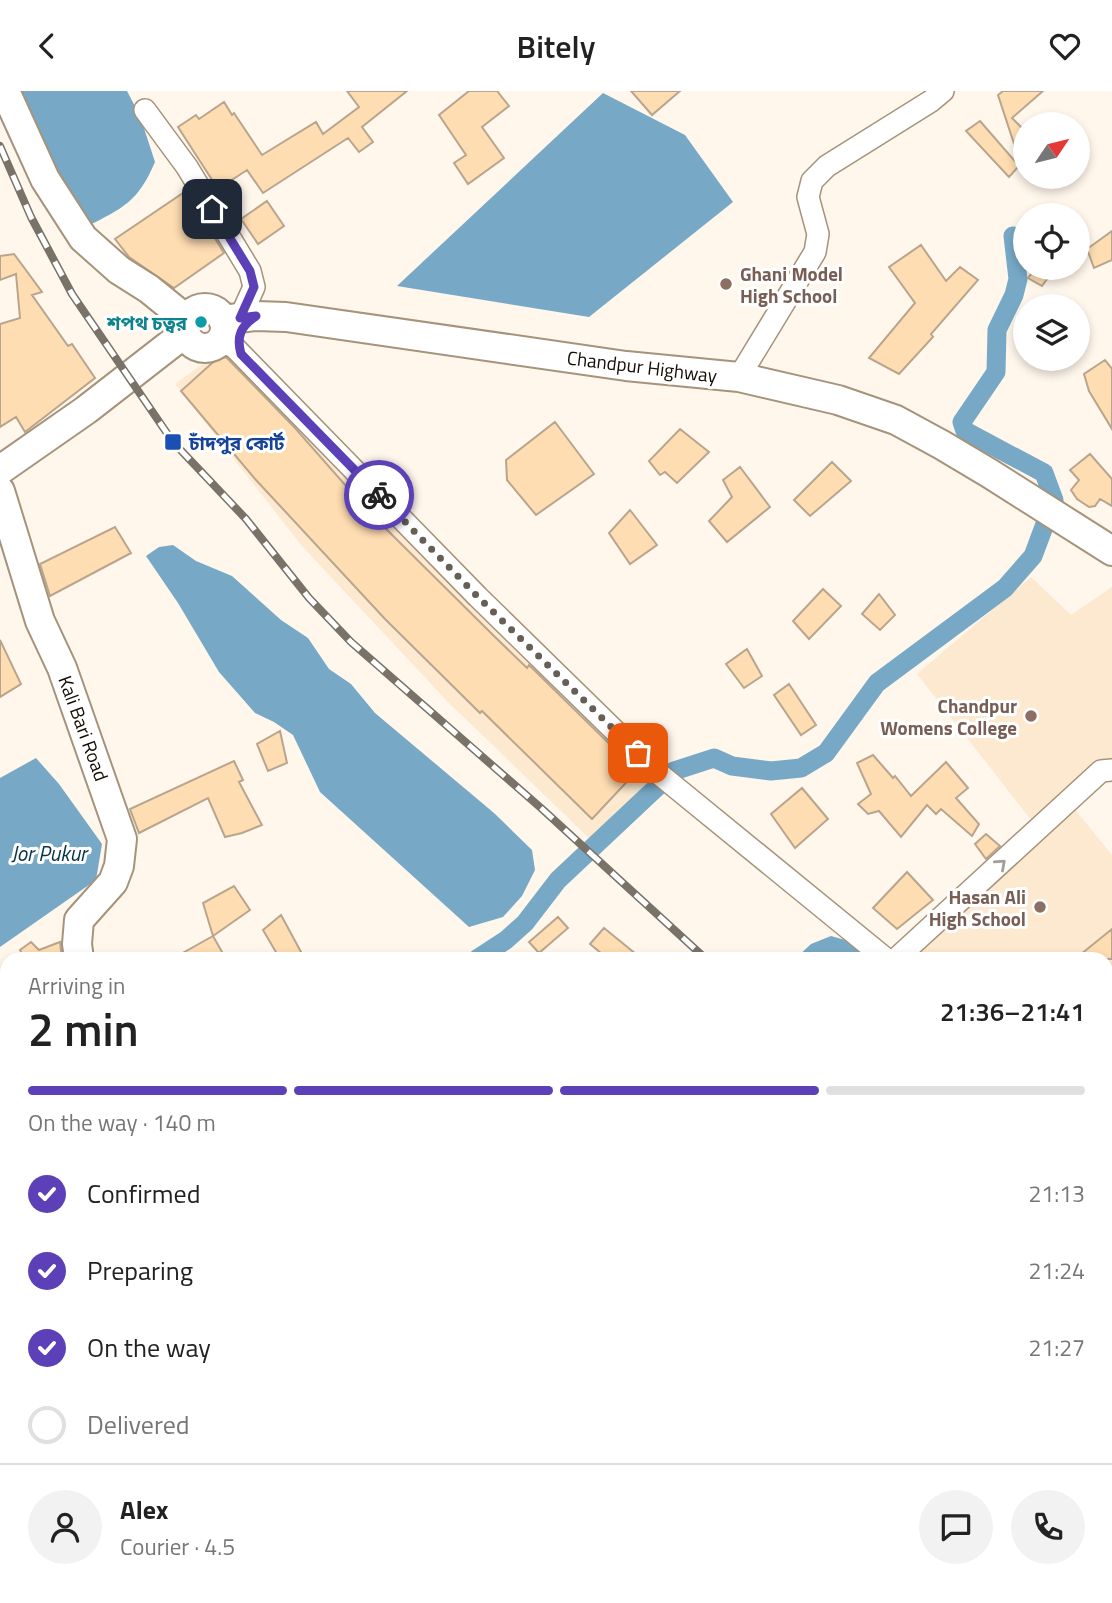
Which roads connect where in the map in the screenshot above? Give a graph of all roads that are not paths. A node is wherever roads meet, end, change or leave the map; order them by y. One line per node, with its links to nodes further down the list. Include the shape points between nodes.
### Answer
1 (5, 91): 4 (main road, via 45,180 83,238 149,289)
2 (943, 91): 6 (street, via 827,166 812,181 808,197 818,234 815,252)
3 (145, 110): 5 (street, via 187,167 250,271 254,287)
4 (186, 326): 5 (main road, Chandpur Highway, via 195,311 208,309); 7 (main road, via 86,410)
5 (236, 330): 6 (main road, Chandpur Highway, via 286,317 626,366); 12 (street, via 478,597 658,773)
6 (738, 377): 9 (main road, Chandpur Highway, via 838,400 897,420)
7 (0, 470)
8 (0, 491): 11 (main road, Kali Bari Road, via 40,621 62,668 122,839 113,881 79,920)
9 (1112, 551)
10 (1112, 770): 13 (street, one-way to 10, via 1101,771)
11 (78, 952)
12 (877, 952)
13 (904, 952)

